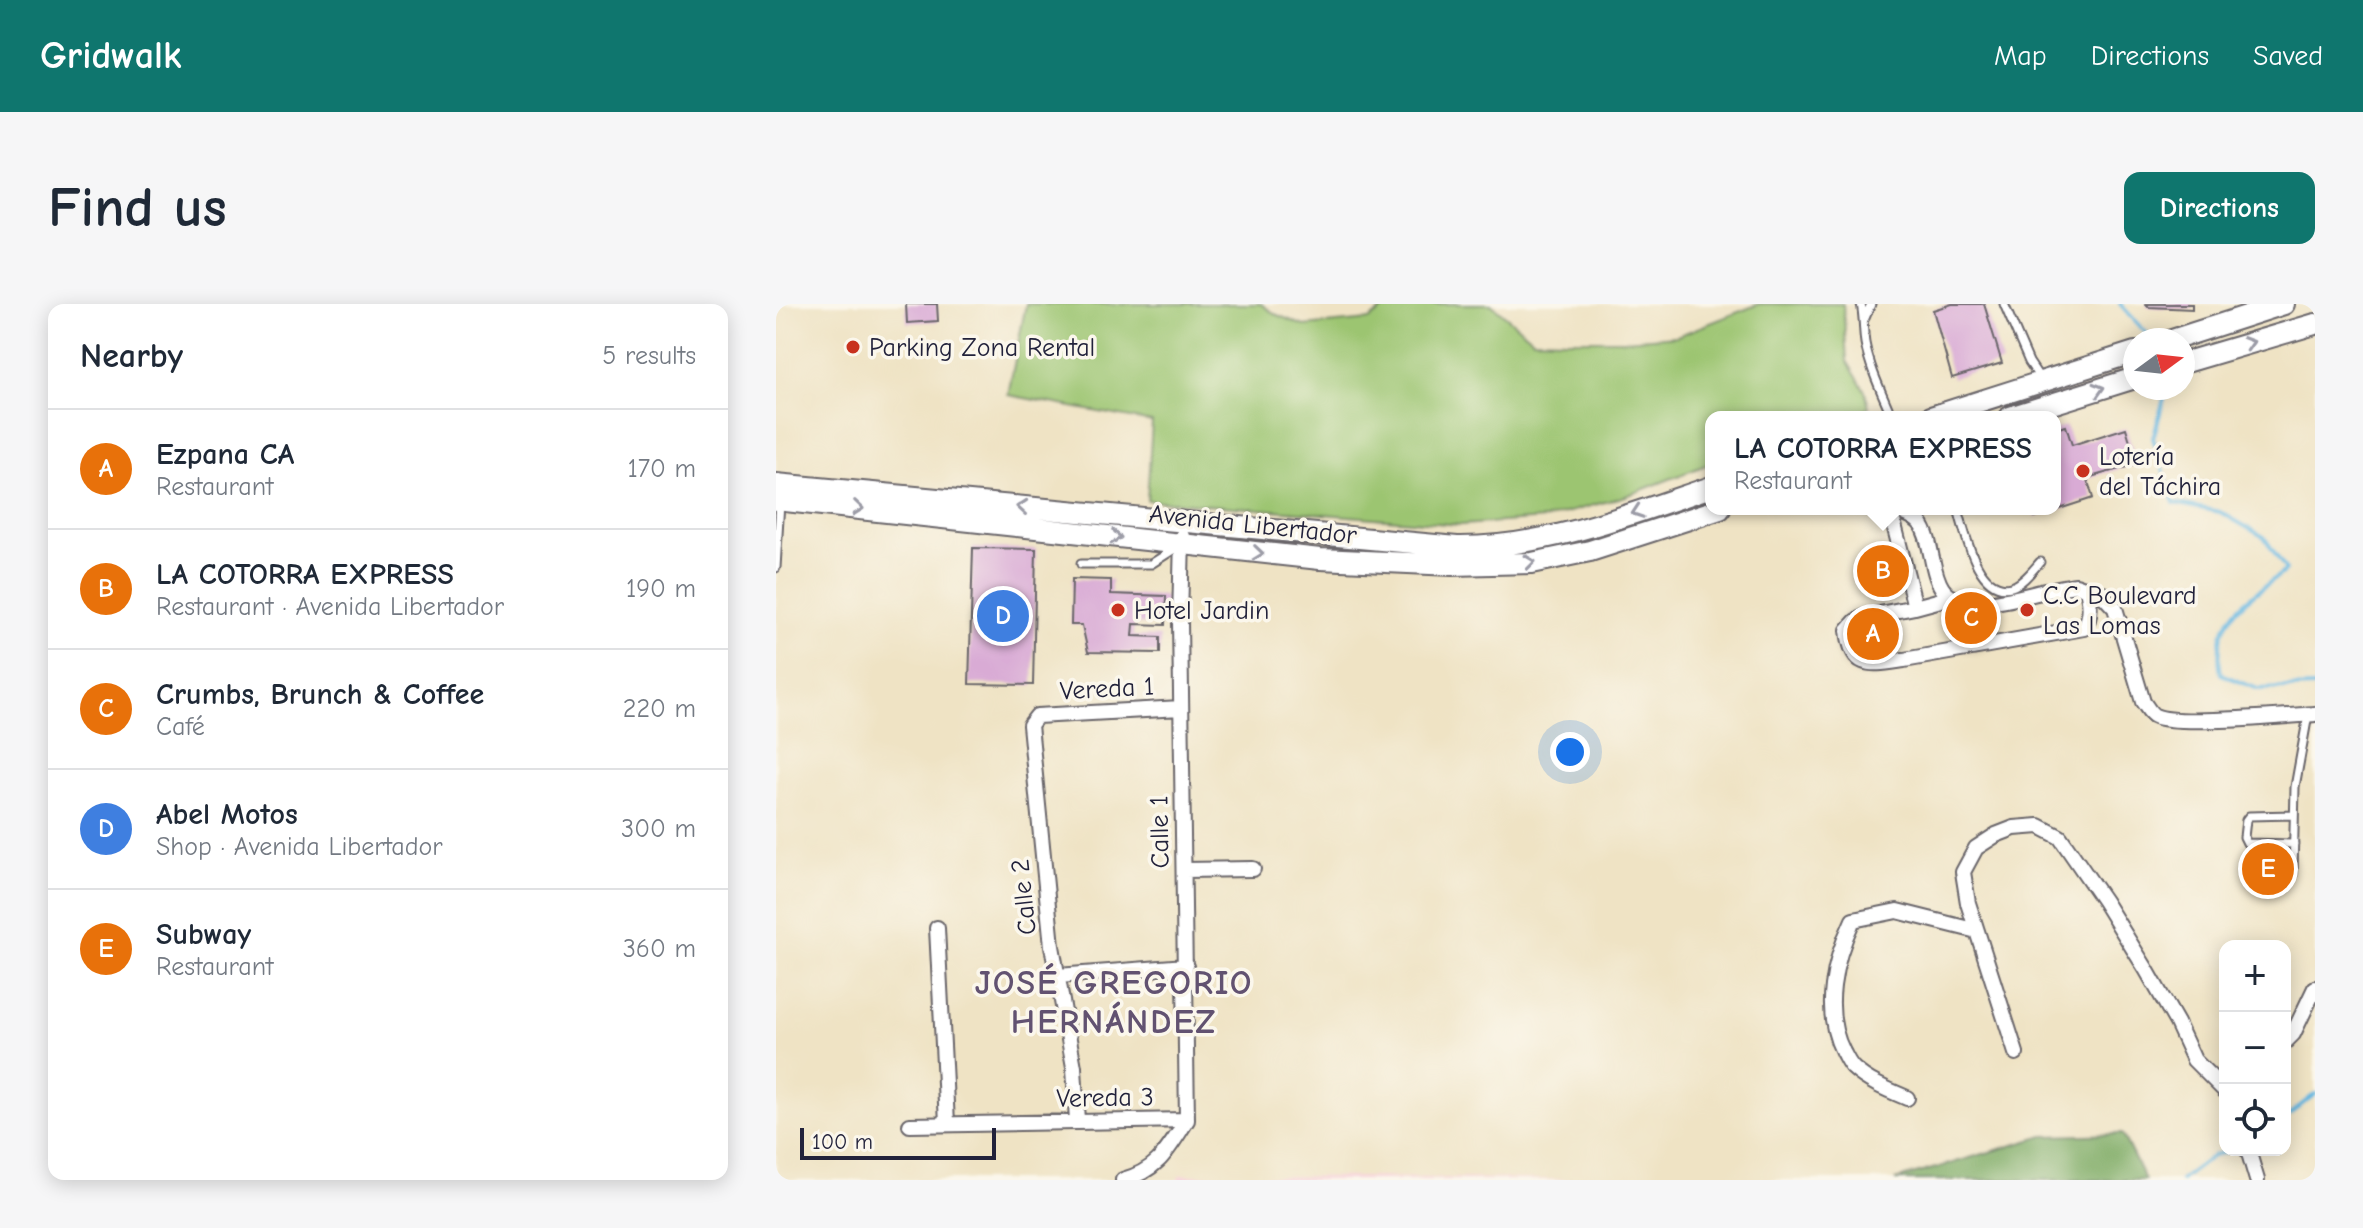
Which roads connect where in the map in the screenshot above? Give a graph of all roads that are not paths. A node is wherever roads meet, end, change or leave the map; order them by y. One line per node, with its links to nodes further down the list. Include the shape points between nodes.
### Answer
1 (1861, 304): 5 (lane)
2 (1871, 304): 5 (lane)
3 (2004, 304): 10 (lane)
4 (2284, 304): 7 (main road)
5 (1865, 320): 12 (lane, via 1871,368)
6 (2315, 324): 9 (main road, one-way to 6)
7 (2195, 333)
8 (2123, 356): 10 (main road)
9 (2195, 359)
10 (2042, 381): 13 (main road)
11 (2123, 382): 14 (main road, one-way to 11)
12 (1889, 411)
13 (1950, 411)
14 (2029, 411)
15 (1705, 489): 21 (main road, Avenida Libertador, one-way to 21, via 1593,527 1496,548)
16 (777, 494): 21 (main road, Avenida Libertador, one-way to 16); 22 (main road, Avenida Libertador, one-way to 22); 25 (lane)
17 (1705, 514): 22 (main road, Avenida Libertador, one-way to 17, via 1320,559 1532,563 1590,551)
18 (1893, 515): 28 (street)
19 (1906, 515): 27 (street, via 1919,521 1935,574)
20 (1960, 515): 23 (lane, via 1978,570 1990,583 2008,588)
21 (1183, 522): 22 (street, Calle 1)
22 (1181, 544): 24 (lane, via 1151,564); 29 (street, Calle 1)
23 (2040, 562)
24 (1081, 564)
25 (776, 568)
26 (2087, 589): 27 (street, via 2064,586 1972,603); 28 (street, via 2090,610 2084,628 1876,664 1852,653 1848,630 1856,621); 30 (street, via 2101,593 2115,608 2143,702 2152,715 2165,720)
27 (1952, 597): 28 (street)
28 (1915, 607)
29 (1181, 708): 31 (street, Vereda 1); 35 (street, Calle 1)
30 (2311, 715): 32 (lane)
31 (1037, 716): 40 (street, Calle 2, via 1030,731)
32 (2294, 815): 33 (lane); 33 (lane, via 2249,816 2244,837 2247,843)
33 (2294, 844): 36 (lane)
34 (1253, 869): 35 (street)
35 (1184, 870): 39 (street, Calle 1)
36 (2293, 874)
37 (937, 928): 48 (street)
38 (1977, 931): 43 (street); 44 (street, via 1963,872 1976,848 2014,828 2039,826 2060,837 2146,969 2194,1060); 45 (street, via 1897,911 1853,920 1841,945 1832,1001 1834,1033 1851,1066)
39 (1186, 966): 40 (street); 46 (street, Calle 1)
40 (1058, 976): 47 (street, Calle 2, via 1074,1067)
41 (2315, 988): 42 (street)
42 (2291, 1036)
43 (2016, 1053)
44 (2219, 1085)
45 (1907, 1098)
46 (1187, 1120): 47 (street, Vereda 3); 51 (street, via 1158,1163)
47 (1077, 1122): 48 (street, Vereda 3)
48 (947, 1123): 49 (street, Vereda 3)
49 (910, 1125)
50 (2250, 1156): 52 (street)
51 (1123, 1180)
52 (2257, 1180)

